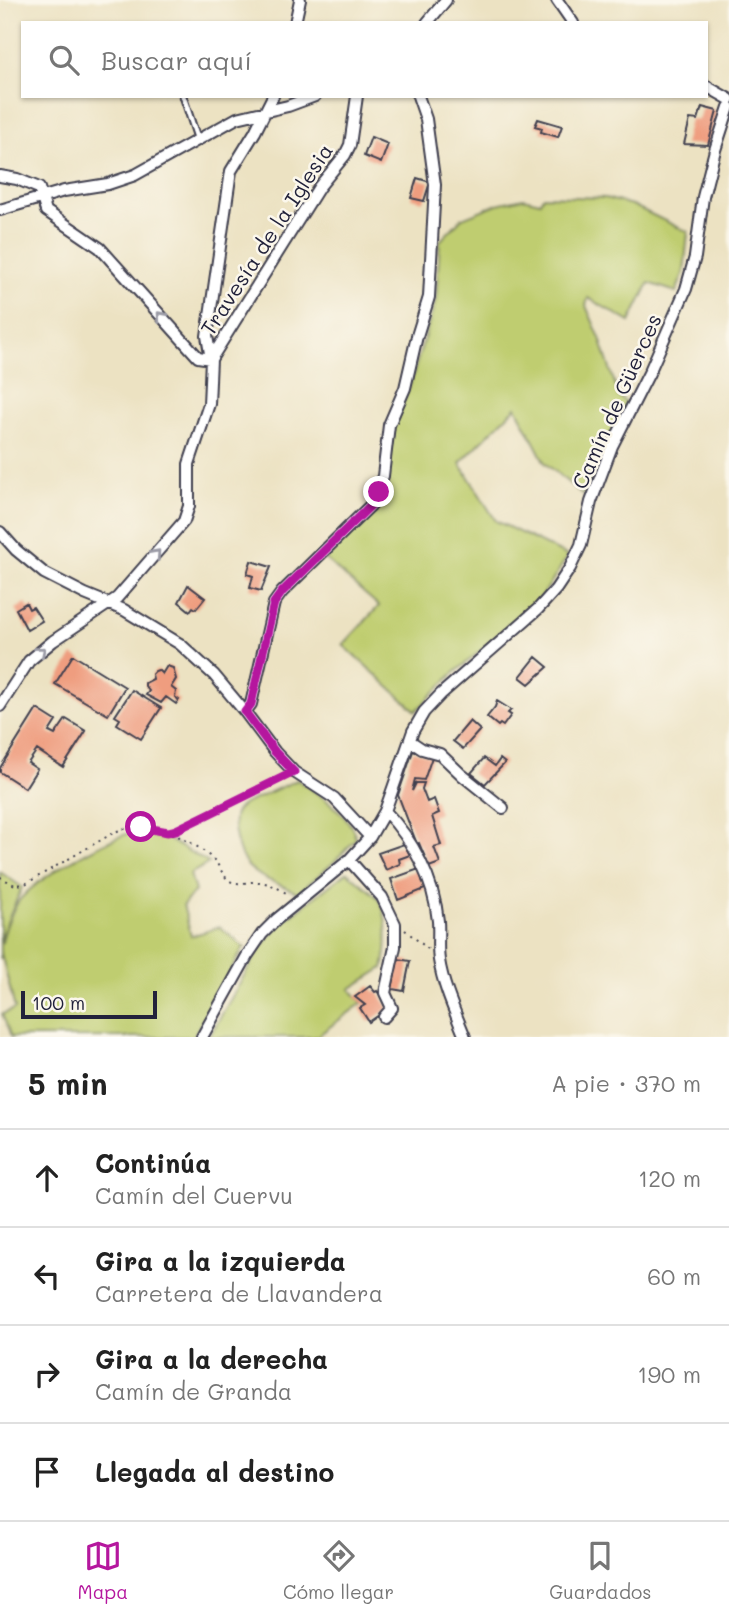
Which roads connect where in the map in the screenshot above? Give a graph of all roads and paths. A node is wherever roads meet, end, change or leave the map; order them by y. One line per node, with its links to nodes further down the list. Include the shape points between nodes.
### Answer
1 (300, 0): 4 (street)
2 (446, 0): 5 (street)
3 (557, 0): 6 (street)
4 (295, 21)
5 (430, 21)
6 (572, 21)
7 (708, 87): 13 (street)
8 (184, 98): 16 (lane)
9 (272, 98): 15 (street)
10 (309, 98): 15 (street)
11 (357, 98): 20 (street, Travesía de la Iglesia, via 345,155 318,187)
12 (419, 98): 24 (street, via 435,185 429,297 405,388 389,425 379,492 274,603 251,704)
13 (729, 99)
14 (729, 107): 25 (street, Camín de Güerces, via 715,150 686,289 612,446 570,568 538,609 424,712)
15 (264, 112): 16 (street, via 237,118); 20 (street, via 231,171 207,336)
16 (198, 141): 18 (street, via 135,175)
17 (0, 176): 18 (street, via 39,188)
18 (42, 197): 19 (street); 20 (street, one-way to 18, via 198,357 100,248 46,211)
19 (0, 210)
20 (211, 359): 22 (street, one-way to 20, via 184,521 189,506 189,464 209,404)
21 (0, 532): 22 (street, via 44,572)
22 (110, 604): 23 (street, one-way to 22, via 29,661); 24 (street, via 180,644)
23 (0, 706)
24 (245, 712): 26 (street)
25 (410, 741): 27 (street, via 440,754); 28 (street, Camín de Güerces)
26 (294, 772): 29 (path); 30 (street, via 334,798)
27 (503, 808)
28 (385, 811): 30 (street, Camín de Güerces); 35 (street, via 410,838 424,870 438,919)
29 (168, 832): 32 (path, via 127,827 25,884); 33 (path, via 209,856 233,883 260,882)
30 (370, 837): 31 (street, Camín de Güerces)
31 (349, 860): 33 (street, Camín de Güerces); 34 (street, via 382,897)
32 (0, 877)
33 (299, 901): 37 (street, Camín de Güerces, via 269,927 247,956)
34 (395, 924): 35 (path); 36 (street, via 385,993 392,1008)
35 (439, 960): 38 (street)
36 (383, 1017)
37 (202, 1037)
38 (465, 1037)

